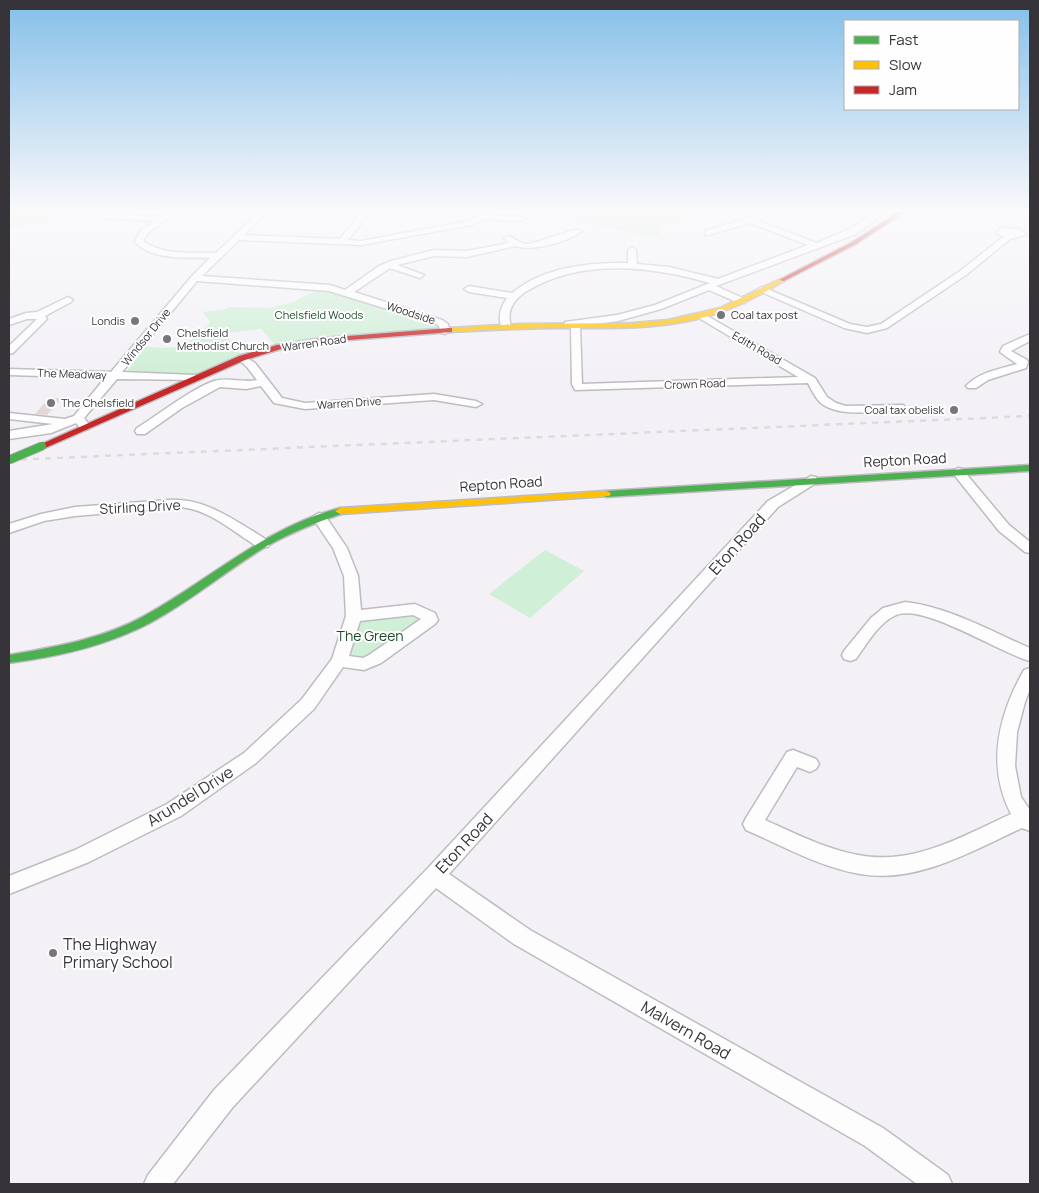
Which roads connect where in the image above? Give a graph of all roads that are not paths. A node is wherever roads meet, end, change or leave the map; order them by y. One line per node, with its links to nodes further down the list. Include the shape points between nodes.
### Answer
1 (209, 265): 8 (street, Windsor Drive)
2 (389, 265): 7 (street); 13 (street)
3 (763, 265): 9 (street, Warren Road)
4 (811, 265): 12 (street, Warren Road)
5 (973, 265): 12 (street, via 877,329 856,329)
6 (633, 266): 9 (street, via 681,272); 14 (street, via 602,266 554,275)
7 (420, 275)
8 (195, 278): 13 (street, Woodside, via 311,286); 28 (street, Windsor Drive)
9 (717, 282): 10 (street, Warren Road)
10 (708, 286): 16 (street); 21 (street, Warren Road, via 635,315)
11 (469, 289): 14 (street)
12 (762, 290): 16 (street, Warren Road)
13 (348, 292): 23 (street, Woodside, via 439,322)
14 (513, 296): 20 (street, via 505,307 503,319)
15 (68, 300): 17 (street)
16 (742, 301): 18 (street, Warren Road)
17 (39, 315): 19 (street); 25 (street, via 42,319)
18 (702, 316): 22 (street, Warren Road, via 637,326); 30 (street, Edith Road)
19 (9, 322)
20 (506, 326): 21 (street, Warren Road); 23 (street, Warren Road)
21 (551, 326): 22 (street, Warren Road)
22 (576, 327): 30 (street, Crown Road, via 579,388)
23 (445, 331): 26 (street, Warren Road, via 323,340)
24 (1030, 337): 32 (street, via 1007,348 1006,352 1023,362 1022,366 984,378)
25 (9, 351)
26 (242, 358): 29 (street, Warren Road); 31 (street, Warren Drive)
27 (9, 372): 28 (street, The Meadway)
28 (115, 375): 29 (street, The Meadway); 36 (street, Windsor Drive)
29 (195, 378): 36 (street, Warren Road)
30 (811, 380): 34 (street, via 823,398 845,409)
31 (264, 382): 33 (street, Warren Drive, via 278,401 305,406 434,397); 37 (street, via 246,386 217,384)
32 (972, 386)
33 (476, 404)
34 (899, 407)
35 (9, 416): 36 (street)
36 (82, 422): 38 (street); 39 (street, Warren Road, bridge, via 42,446)
37 (141, 431)
38 (9, 435)
39 (9, 460)
40 (1030, 468): 41 (street, Repton Road)
41 (958, 472): 42 (street, Repton Road); 48 (street, via 1004,528)
42 (812, 480): 43 (street, Repton Road); 44 (street, Eton Road)
43 (761, 483): 44 (street, Eton Road); 45 (street, Repton Road, via 377,506)
44 (773, 504): 57 (street, Eton Road)
45 (320, 517): 47 (street, Repton Road, via 294,526); 49 (street, Arundel Drive, via 340,548 351,576)
46 (12, 523): 47 (street, Stirling Drive, via 93,509 191,505 206,510)
47 (263, 544): 52 (street, Repton Road, via 126,630 60,652)
48 (1030, 549)
49 (354, 616): 53 (street, Arundel Drive); 53 (street, via 415,609 430,620 364,664)
50 (850, 655): 51 (street, via 876,622 888,612 905,607 939,615)
51 (1030, 655)
52 (9, 659)
53 (339, 661): 58 (street, Arundel Drive, via 308,704 250,758 182,804 82,856)
54 (1030, 674): 56 (street, via 1008,730 1005,764 1010,792)
55 (810, 764): 56 (street, via 794,757 753,824 826,856 862,866 894,867 927,860)
56 (1027, 820)
57 (434, 875): 59 (street, Eton Road, via 223,1099); 60 (street, Malvern Road, via 522,937 874,1137)
58 (9, 885)
59 (162, 1183)
60 (939, 1184)

